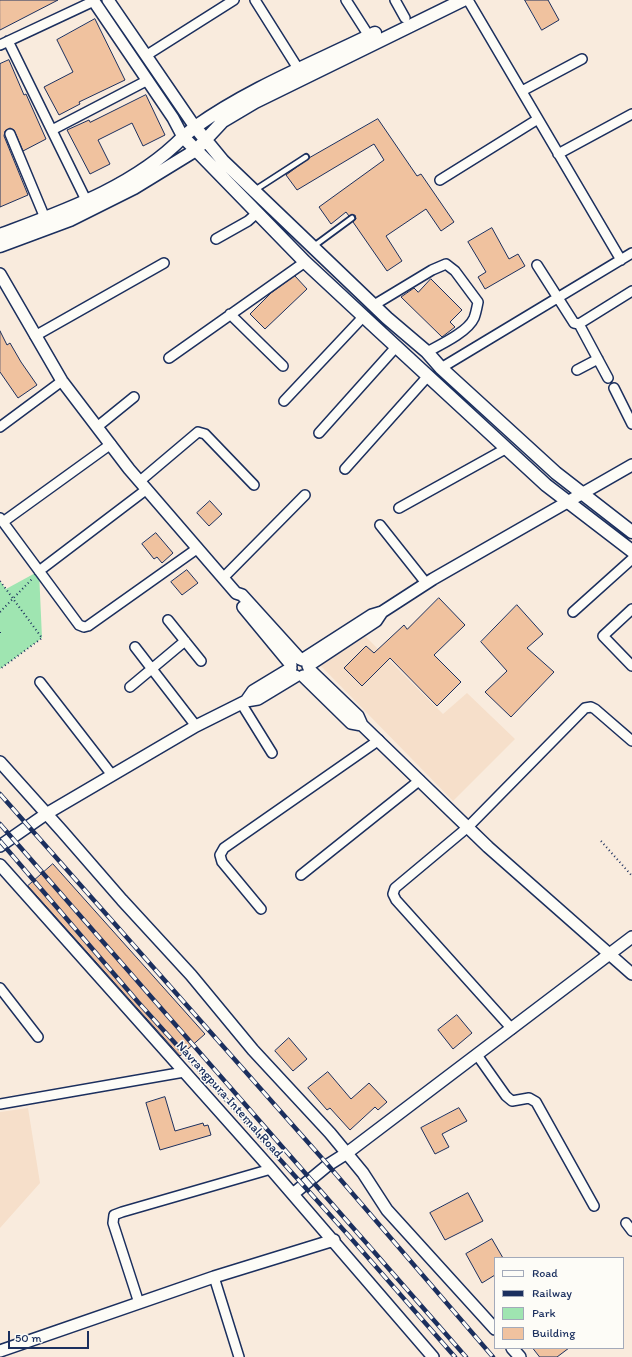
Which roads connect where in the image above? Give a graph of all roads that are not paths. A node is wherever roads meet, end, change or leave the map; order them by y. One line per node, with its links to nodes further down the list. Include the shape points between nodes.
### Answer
1 (93, 0): 12 (street); 16 (street)
2 (108, 0): 13 (street)
3 (234, 0): 13 (street)
4 (255, 0): 15 (street)
5 (346, 0): 11 (street)
6 (395, 0): 10 (street)
7 (444, 0): 10 (main road)
8 (463, 0): 24 (main road, via 255,102 223,121)
9 (468, 0): 17 (street)
10 (405, 18): 11 (main road)
11 (369, 36): 15 (main road)
12 (4, 43): 21 (street)
13 (146, 55): 20 (street)
14 (582, 59): 17 (street)
15 (299, 70): 20 (main road, via 242,97)
16 (148, 80): 21 (street); 23 (street)
17 (522, 91): 19 (street)
18 (632, 114): 26 (street)
19 (538, 120): 26 (street); 28 (street)
20 (195, 128): 23 (main road); 24 (main road)
21 (52, 130): 30 (street)
22 (10, 134): 32 (street)
23 (183, 137): 25 (main road); 30 (main road, via 169,151 130,179)
24 (207, 140): 25 (main road); 29 (main road, via 223,161)
25 (196, 150): 31 (main road); 36 (main road, via 134,188 70,220)
26 (558, 154): 39 (street)
27 (306, 157): 29 (lane)
28 (440, 180)
29 (254, 190): 37 (main road)
30 (86, 200): 32 (main road)
31 (257, 213): 35 (street, via 248,221); 40 (main road)
32 (45, 218): 34 (main road)
33 (352, 218): 37 (lane)
34 (0, 235)
35 (216, 238)
36 (0, 246)
37 (313, 247): 46 (main road)
38 (632, 253): 39 (street)
39 (620, 260): 45 (street)
40 (306, 262): 47 (street); 48 (main road)
41 (164, 263): 50 (street)
42 (537, 265): 45 (street)
43 (0, 274): 50 (street)
44 (632, 291): 49 (street)
45 (557, 298): 49 (street, via 570,320); 56 (street)
46 (374, 305): 52 (main road); 52 (street, via 446,264 455,271 478,302 474,319 446,342)
47 (230, 314): 53 (street); 55 (street)
48 (363, 317): 51 (main road); 63 (street)
49 (579, 324): 54 (street)
50 (35, 336): 60 (street)
51 (396, 347): 58 (main road); 67 (street)
52 (427, 352): 56 (main road)
53 (169, 358)
54 (598, 358): 57 (street); 59 (street)
55 (283, 366)
56 (442, 368): 74 (main road, via 556,473)
57 (577, 370)
58 (428, 376): 69 (main road); 71 (street)
59 (608, 378)
60 (62, 381): 65 (street); 66 (street)
61 (614, 388): 64 (street)
62 (134, 397): 66 (street)
63 (284, 401)
64 (632, 424)
65 (0, 427)
66 (97, 427): 68 (street)
67 (319, 433)
68 (111, 444): 72 (street); 78 (street)
69 (507, 448): 76 (main road, via 546,485); 77 (street)
70 (632, 465): 74 (street)
71 (344, 469)
72 (143, 485): 73 (street, via 198,432 205,434); 81 (street); 84 (street)
73 (254, 486)
74 (582, 493): 76 (street); 80 (main road)
75 (304, 495): 85 (street)
76 (568, 501): 82 (main road); 86 (street)
77 (399, 508)
78 (2, 520): 84 (street)
79 (380, 525): 86 (street)
80 (632, 532)
81 (198, 548): 84 (street, via 84,627 79,625); 85 (street)
82 (632, 551)
83 (632, 559): 88 (street)
84 (39, 571)
85 (223, 578): 94 (street, via 236,593 236,599)
86 (426, 583): 94 (street, via 382,612 372,614)
87 (632, 609): 93 (street, via 603,636)
88 (573, 612)
89 (168, 620): 90 (street)
90 (185, 641): 92 (street); 95 (street)
91 (135, 647): 95 (street)
92 (202, 661)
93 (632, 666)
94 (300, 667): 98 (street, via 258,699); 100 (street, via 351,723 362,725)
95 (152, 669): 97 (street); 99 (street)
96 (40, 682): 104 (street)
97 (130, 686)
98 (243, 702): 99 (street); 102 (street)
99 (196, 726): 104 (street)
100 (379, 740): 105 (street); 111 (street, via 224,848 220,855 222,862)
101 (632, 742): 107 (street, via 595,709 585,708)
102 (272, 753)
103 (0, 762): 106 (street)
104 (112, 775): 106 (street)
105 (420, 780): 107 (street); 110 (street)
106 (46, 814): 108 (street); 121 (street, via 192,975 253,1050)
107 (468, 826): 113 (street); 116 (street, via 395,888 394,894 396,900)
108 (0, 846)
109 (0, 865): 119 (street, Navrangpura Internal Road)
110 (301, 875)
111 (261, 909)
112 (632, 937): 113 (street)
113 (610, 955): 114 (street); 116 (street)
114 (632, 974)
115 (0, 988): 117 (street)
116 (512, 1029): 118 (street)
117 (38, 1037)
118 (477, 1055): 121 (street); 124 (street, via 509,1099 516,1101 529,1098 536,1102)
119 (184, 1072): 120 (street); 122 (street, Navrangpura Internal Road)
120 (0, 1104)
121 (347, 1153): 123 (street); 130 (street, via 387,1210)
122 (272, 1169): 123 (street, Navrangpura Internal Road); 129 (street, via 114,1216 113,1223)
123 (293, 1194): 127 (street, Navrangpura Internal Road)
124 (594, 1206)
125 (626, 1223): 126 (street)
126 (632, 1231)
127 (334, 1240): 128 (street); 134 (street, Navrangpura Internal Road)
128 (214, 1277): 129 (street); 133 (street)
129 (139, 1303): 132 (street)
130 (494, 1328)
131 (513, 1349): 135 (street)
132 (0, 1351)
133 (240, 1357)
134 (433, 1357)
135 (520, 1357)

